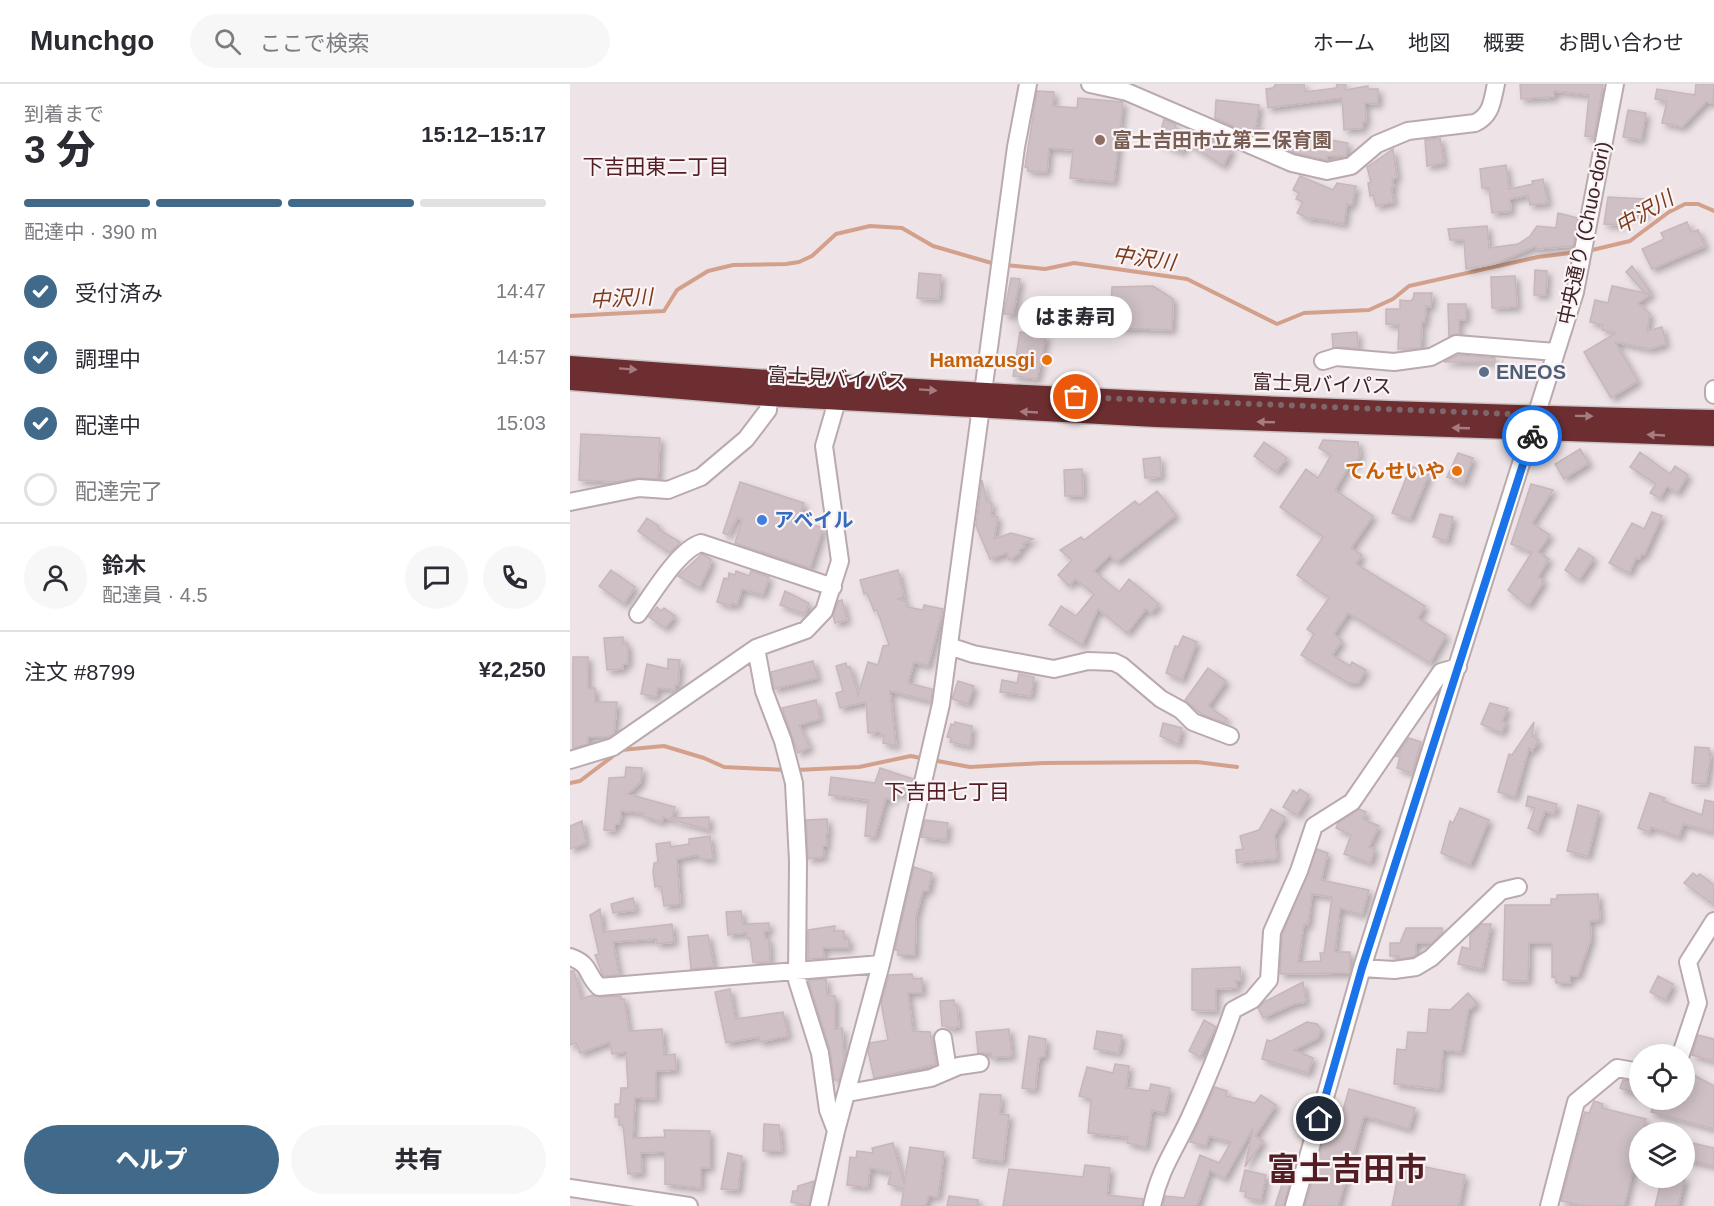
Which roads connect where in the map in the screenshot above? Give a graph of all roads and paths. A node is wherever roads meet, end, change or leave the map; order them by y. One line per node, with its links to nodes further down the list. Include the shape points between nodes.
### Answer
1 (1028, 84): 13 (street)
2 (1090, 84): 3 (street, via 1127,92 1292,164 1327,171 1351,166 1377,144 1408,131 1484,119)
3 (1496, 84)
4 (1615, 84): 5 (street, 中央通り (Chuo-dori), via 1575,292)
5 (1556, 352): 6 (street, via 1456,344 1431,357 1403,361 1336,357); 15 (street, 中央通り (Chuo-dori))
6 (1323, 361)
7 (570, 365): 13 (highway, 富士見バイパス, one-way to 13)
8 (570, 381): 11 (highway, 富士見バイパス)
9 (1714, 389): 10 (street)
10 (1714, 395)
11 (769, 397): 12 (highway, 富士見バイパス); 17 (street, via 768,410 746,440 701,477 668,490 639,488)
12 (837, 401): 13 (highway, 富士見バイパス); 18 (street, via 824,446 840,561)
13 (982, 401): 15 (highway, 富士見バイパス, via 1156,418); 20 (street)
14 (1714, 419): 15 (highway, 富士見バイパス, one-way to 14)
15 (1535, 422): 16 (highway, 富士見バイパス, one-way to 15); 22 (street, 中央通り (Chuo-dori))
16 (1714, 437)
17 (570, 502)
18 (833, 587): 19 (street, via 701,543 679,560); 21 (street, via 824,611 806,630)
19 (638, 614)
20 (949, 646): 23 (street, via 1054,669 1088,661 1114,662 1193,722); 28 (street, via 941,704)
21 (756, 648): 24 (street, via 613,747); 30 (street, via 764,691 794,783)
22 (1458, 667): 29 (street, 中央通り (Chuo-dori)); 41 (street, via 1441,672 1352,802 1314,826 1272,932 1269,980 1252,1000 1233,1010 1190,1117 1163,1166)
23 (1230, 736)
24 (570, 760)
25 (1518, 887): 29 (street, via 1501,891 1431,958 1416,967)
26 (1714, 921): 32 (street, via 1688,962 1698,1003)
27 (570, 957): 30 (street, via 589,968 591,979 599,987)
28 (881, 964): 30 (street); 36 (street)
29 (1362, 968): 42 (street, 中央通り (Chuo-dori))
30 (797, 971): 37 (street, via 824,1066 828,1110)
31 (943, 1038): 34 (street)
32 (1684, 1044)
33 (980, 1063): 34 (street)
34 (948, 1070): 36 (street, via 931,1078)
35 (1629, 1070): 43 (street, via 1617,1068 1576,1102)
36 (848, 1093): 37 (street)
37 (836, 1131): 40 (street)
38 (570, 1188): 39 (street)
39 (689, 1206)
40 (819, 1206)
41 (1152, 1206)
42 (1294, 1206)
43 (1549, 1206)

